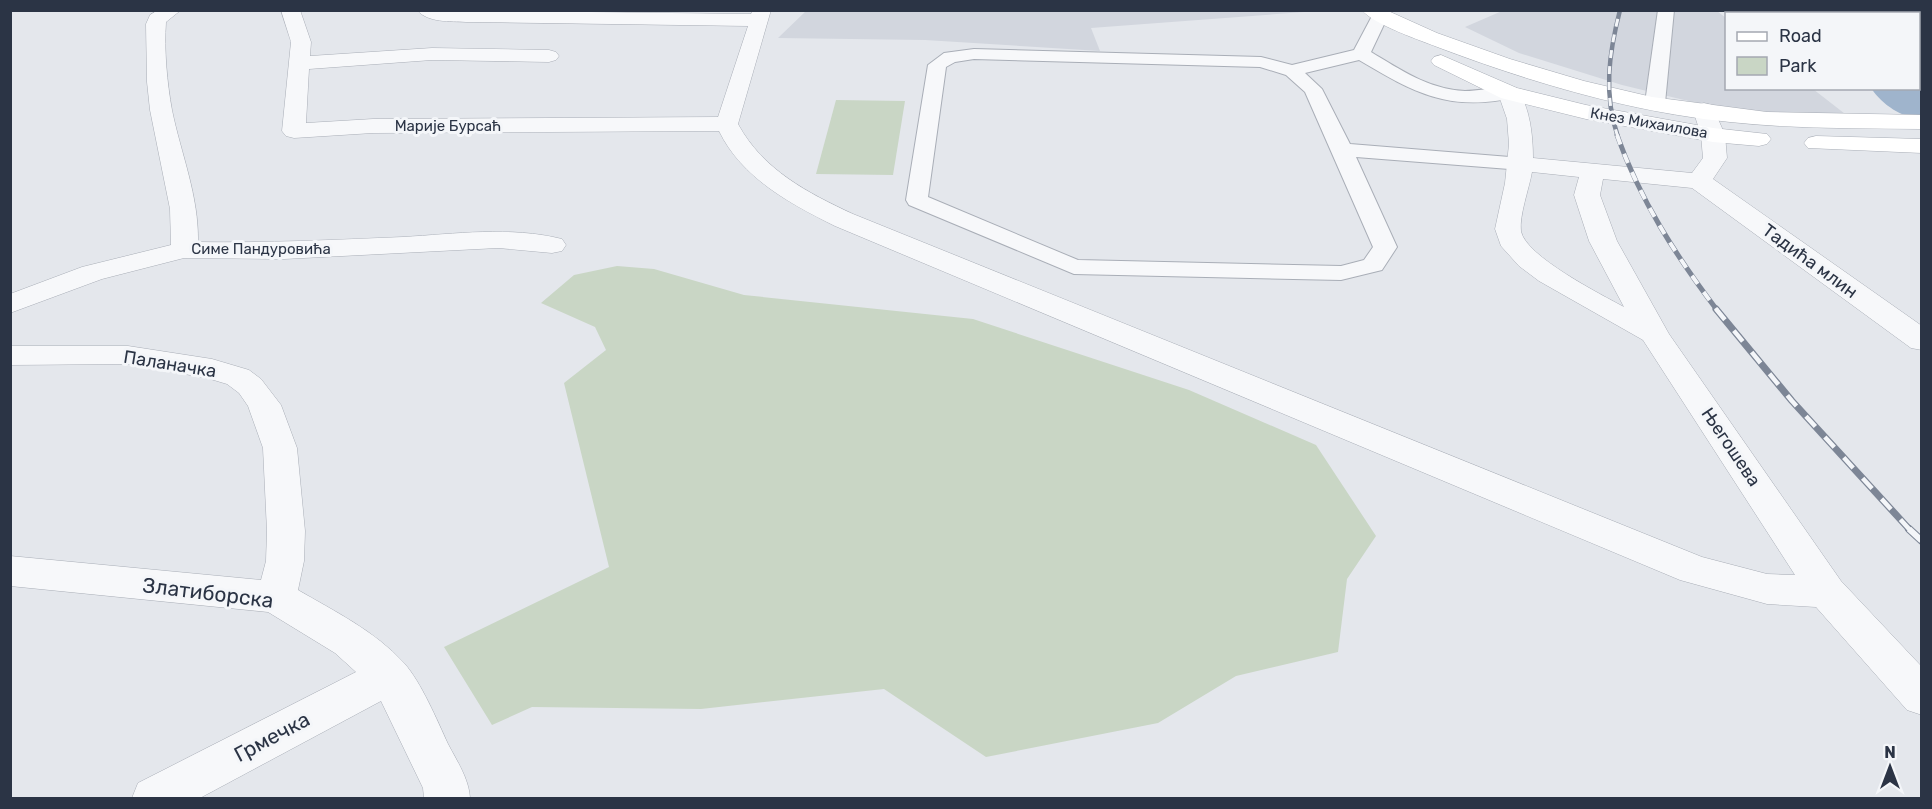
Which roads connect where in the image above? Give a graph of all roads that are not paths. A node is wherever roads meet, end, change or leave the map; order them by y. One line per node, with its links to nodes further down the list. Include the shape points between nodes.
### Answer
1 (172, 10): 23 (street, Симе Пандуровића, via 157,19 156,24 158,91 185,206)
2 (290, 10): 9 (street, Марије Бурсаћ, via 301,42)
3 (426, 10): 5 (street, via 466,16)
4 (1666, 10): 12 (lane)
5 (760, 15): 15 (street)
6 (1383, 17): 7 (lane); 11 (main road, Кнез Михаилова, via 1435,58); 12 (main road, Кнез Михаилова, via 1508,66)
7 (1361, 54): 10 (lane); 11 (lane, via 1423,88 1462,96)
8 (549, 56): 9 (street, via 452,54)
9 (301, 63): 15 (street, Марије Бурсаћ, via 294,132 373,126)
10 (1292, 71): 18 (lane, via 1313,89); 18 (lane, via 1261,62 974,54 950,57 937,65 917,200 1074,267 1341,273 1373,265 1385,247)
11 (1509, 93): 16 (main road, Кнез Михаилова, via 1586,112); 19 (street, via 1519,116)
12 (1654, 103): 13 (main road, Кнез Михаилова)
13 (1704, 110): 14 (main road, Кнез Михаилова, via 1765,119); 16 (street)
14 (1922, 122)
15 (727, 124): 29 (street, via 732,137 762,171 803,200 844,220 1694,570 1767,589)
16 (1713, 135): 17 (main road, Кнез Михаилова); 21 (street, via 1715,158)
17 (1911, 146)
18 (1342, 150): 19 (lane)
19 (1522, 164): 20 (street); 25 (street, via 1508,233 1517,250 1578,294)
20 (1592, 172): 21 (street); 25 (street, Његошева, via 1587,195 1603,240)
21 (1699, 181): 26 (street, Тадића млин)
22 (552, 245): 23 (street, Симе Пандуровића, via 498,240 285,251)
23 (184, 250): 24 (street, via 92,273)
24 (10, 304)
25 (1654, 334): 29 (street, Његошева)
26 (1922, 341)
27 (10, 356): 30 (street, Паланачка, via 128,355 212,369 238,377 250,386 264,405 280,448 286,531 285,561)
28 (10, 571): 30 (street, Златиборска)
29 (1827, 592): 32 (street, Његошева)
30 (276, 597): 31 (street, Златиборска, via 350,641)
31 (389, 676): 33 (street, Грмечка); 34 (street, Златиборска, via 416,724)
32 (1922, 697)
33 (155, 798)
34 (447, 798)

